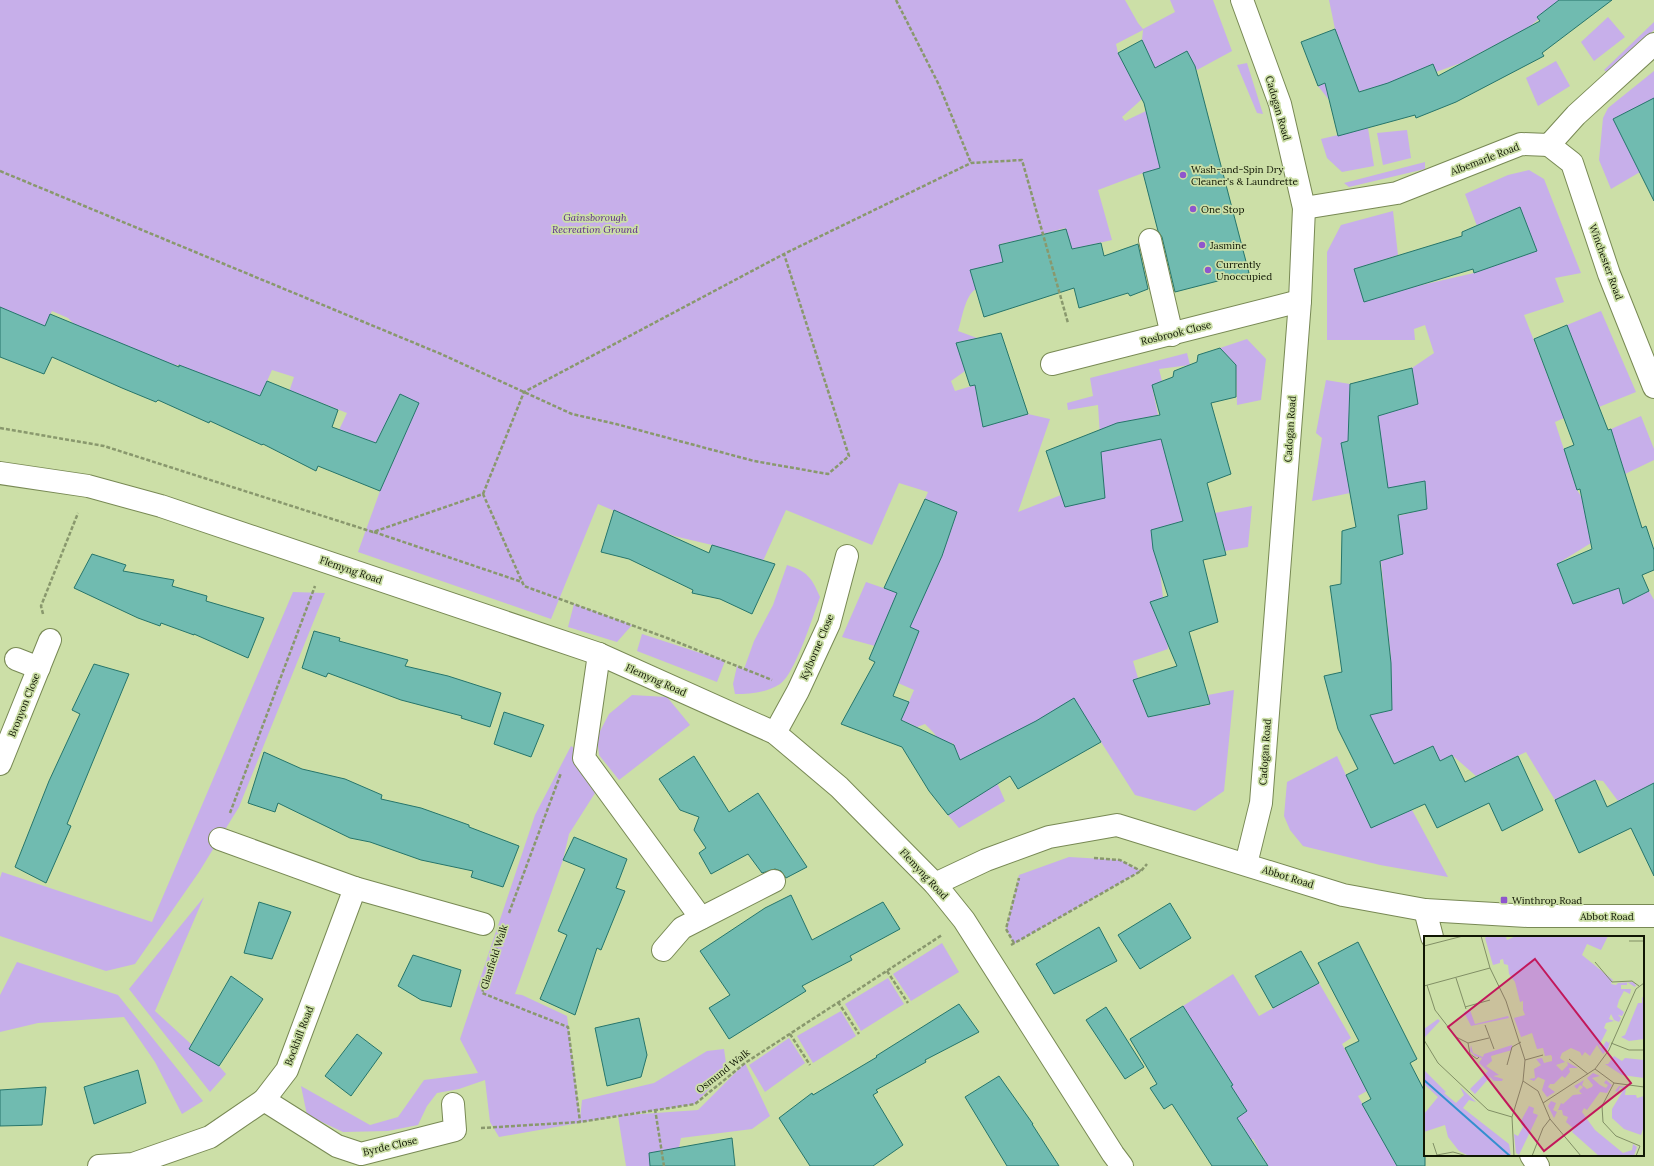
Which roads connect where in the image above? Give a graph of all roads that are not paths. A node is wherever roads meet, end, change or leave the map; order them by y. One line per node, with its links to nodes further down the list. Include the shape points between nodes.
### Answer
1 (1242, 0): 4 (street, Cadogan Road, via 1280,104)
2 (1654, 44): 3 (street, via 1576,115)
3 (1549, 145): 4 (street, Albemarle Road, via 1521,144 1397,193); 9 (street, Winchester Road, via 1572,163 1609,274)
4 (1304, 208): 6 (street, Cadogan Road)
5 (1150, 240): 7 (street)
6 (1300, 301): 7 (street, Rosbrook Close); 19 (street, Cadogan Road, via 1261,803)
7 (1172, 335): 8 (street, Rosbrook Close)
8 (1052, 364)
9 (1654, 386)
10 (0, 473): 13 (street, Flemyng Road, via 88,486 162,506)
11 (847, 556): 16 (street, Kylborne Close, via 829,624)
12 (50, 640): 15 (street, Bronyon Close)
13 (599, 654): 16 (street, Flemyng Road); 25 (street, via 584,758)
14 (16, 659): 15 (street, Bronyon Close)
15 (39, 668): 17 (street, Bronyon Close)
16 (775, 733): 21 (street, Flemyng Road, via 839,788)
17 (0, 764)
18 (220, 839): 22 (street)
19 (1246, 864): 21 (street, Abbot Road, via 1116,825 1049,837 986,860); 23 (street, Abbot Road, via 1343,895)
20 (774, 881): 25 (street)
21 (935, 884): 33 (street, Flemyng Road, via 964,920)
22 (355, 888): 26 (street); 29 (street, Bockhill Road, via 287,1070)
23 (1425, 910): 24 (street, Abbot Road, via 1528,916); 27 (street)
24 (1654, 916)
25 (701, 918): 28 (street, via 682,928)
26 (483, 924)
27 (1432, 936)
28 (663, 950)
29 (264, 1100): 30 (street, Byrde Close, via 338,1146 361,1154 455,1130); 32 (street, Bockhill Road, via 210,1137 132,1164)
30 (453, 1104)
31 (1532, 1156): 34 (street)
32 (99, 1166)
33 (1122, 1166)
34 (1538, 1166)

